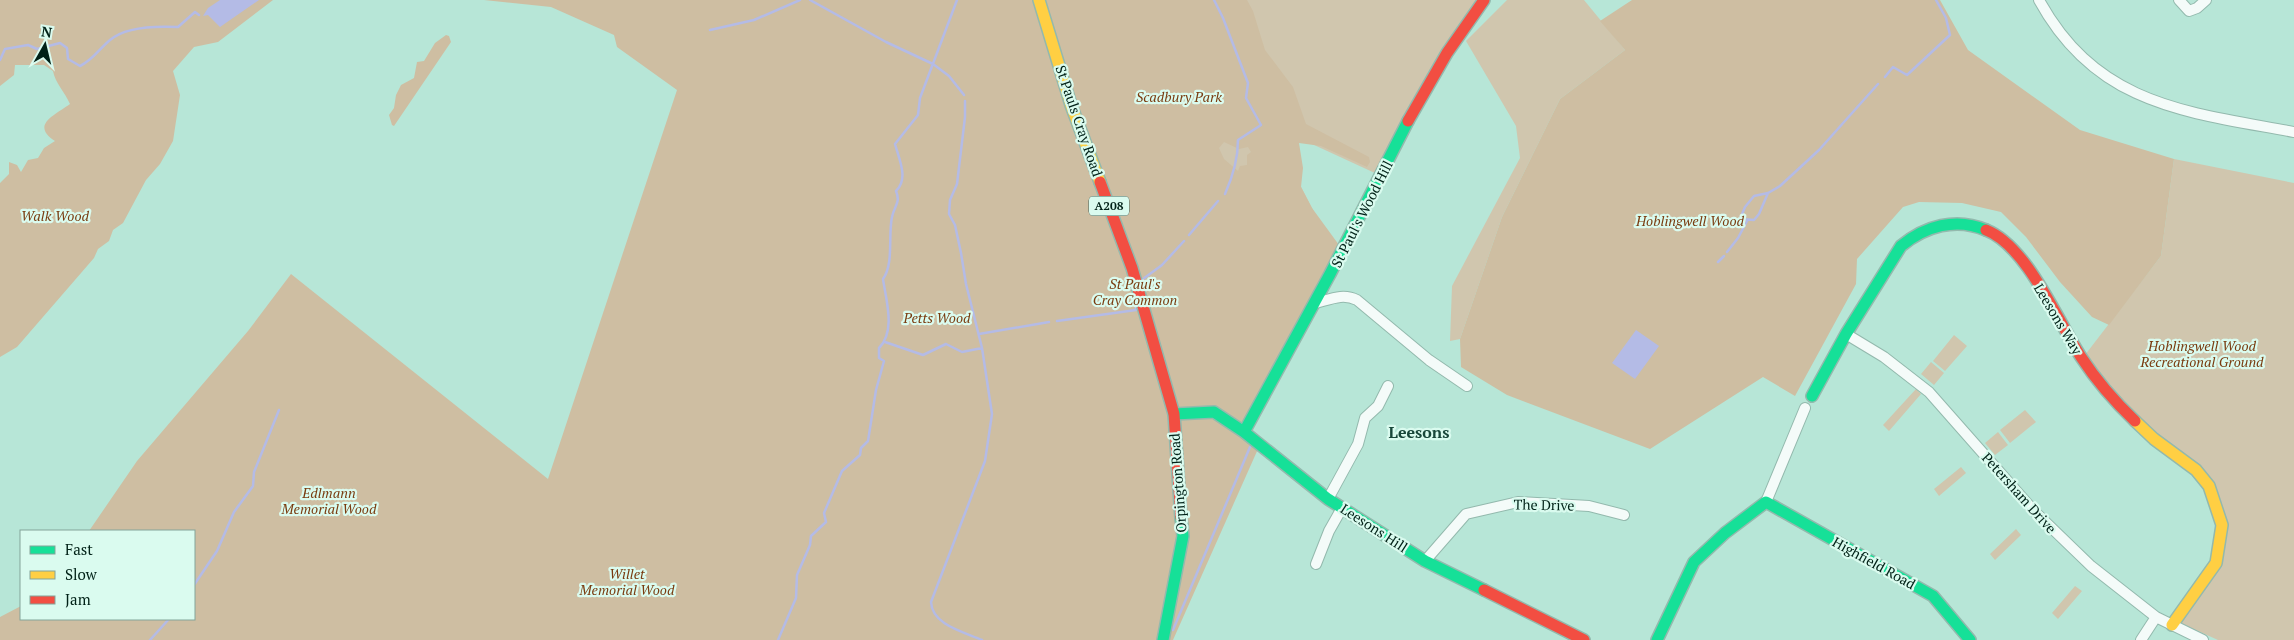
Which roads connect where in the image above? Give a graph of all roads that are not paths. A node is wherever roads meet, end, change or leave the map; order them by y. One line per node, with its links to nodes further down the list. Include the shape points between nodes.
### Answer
1 (1039, 0): 13 (street, St Pauls Cray Road / A208, via 1071,105 1132,268)
2 (1484, 0): 7 (street, St Paul's Wood Hill, via 1462,28 1424,89)
3 (2039, 0): 6 (street, via 2075,49 2125,89 2168,107)
4 (2179, 0): 5 (street, via 2189,11)
5 (2206, 0)
6 (2294, 132)
7 (1316, 303): 10 (street, via 1338,296 1357,300 1429,360); 14 (street, St Paul's Wood Hill)
8 (1846, 334): 11 (street, Leesons Way); 21 (street, Petersham Drive, via 1884,357 1929,392 2055,533); 22 (street, Leesons Way, via 1893,256 1914,235 1942,225 1961,223 1997,234 2023,260 2081,357 2111,398 2154,439 2196,470 2209,486 2222,525 2216,564)
9 (1388, 386): 15 (street, via 1378,406 1365,418 1358,444)
10 (1467, 386)
11 (1812, 396)
12 (1805, 408): 16 (street)
13 (1174, 414): 14 (street, Leesons Hill, via 1214,412); 23 (street, Orpington Road / A208, via 1183,536)
14 (1244, 432): 15 (street, Leesons Hill)
15 (1328, 498): 17 (street, Leesons Hill)
16 (1766, 502): 25 (street, via 1694,562); 26 (street, Highfield Road, via 1933,596)
17 (1342, 508): 19 (street, Leesons Hill); 20 (street)
18 (1624, 515): 19 (street, The Drive, via 1590,506 1518,502 1466,514)
19 (1425, 561): 24 (street, Leesons Hill)
20 (1316, 564)
21 (2156, 617): 22 (street, Petersham Drive); 27 (street)
22 (2172, 625): 28 (street, Petersham Drive)
23 (1163, 640)
24 (1584, 640)
25 (1657, 640)
26 (1970, 640)
27 (2141, 640)
28 (2203, 640)

